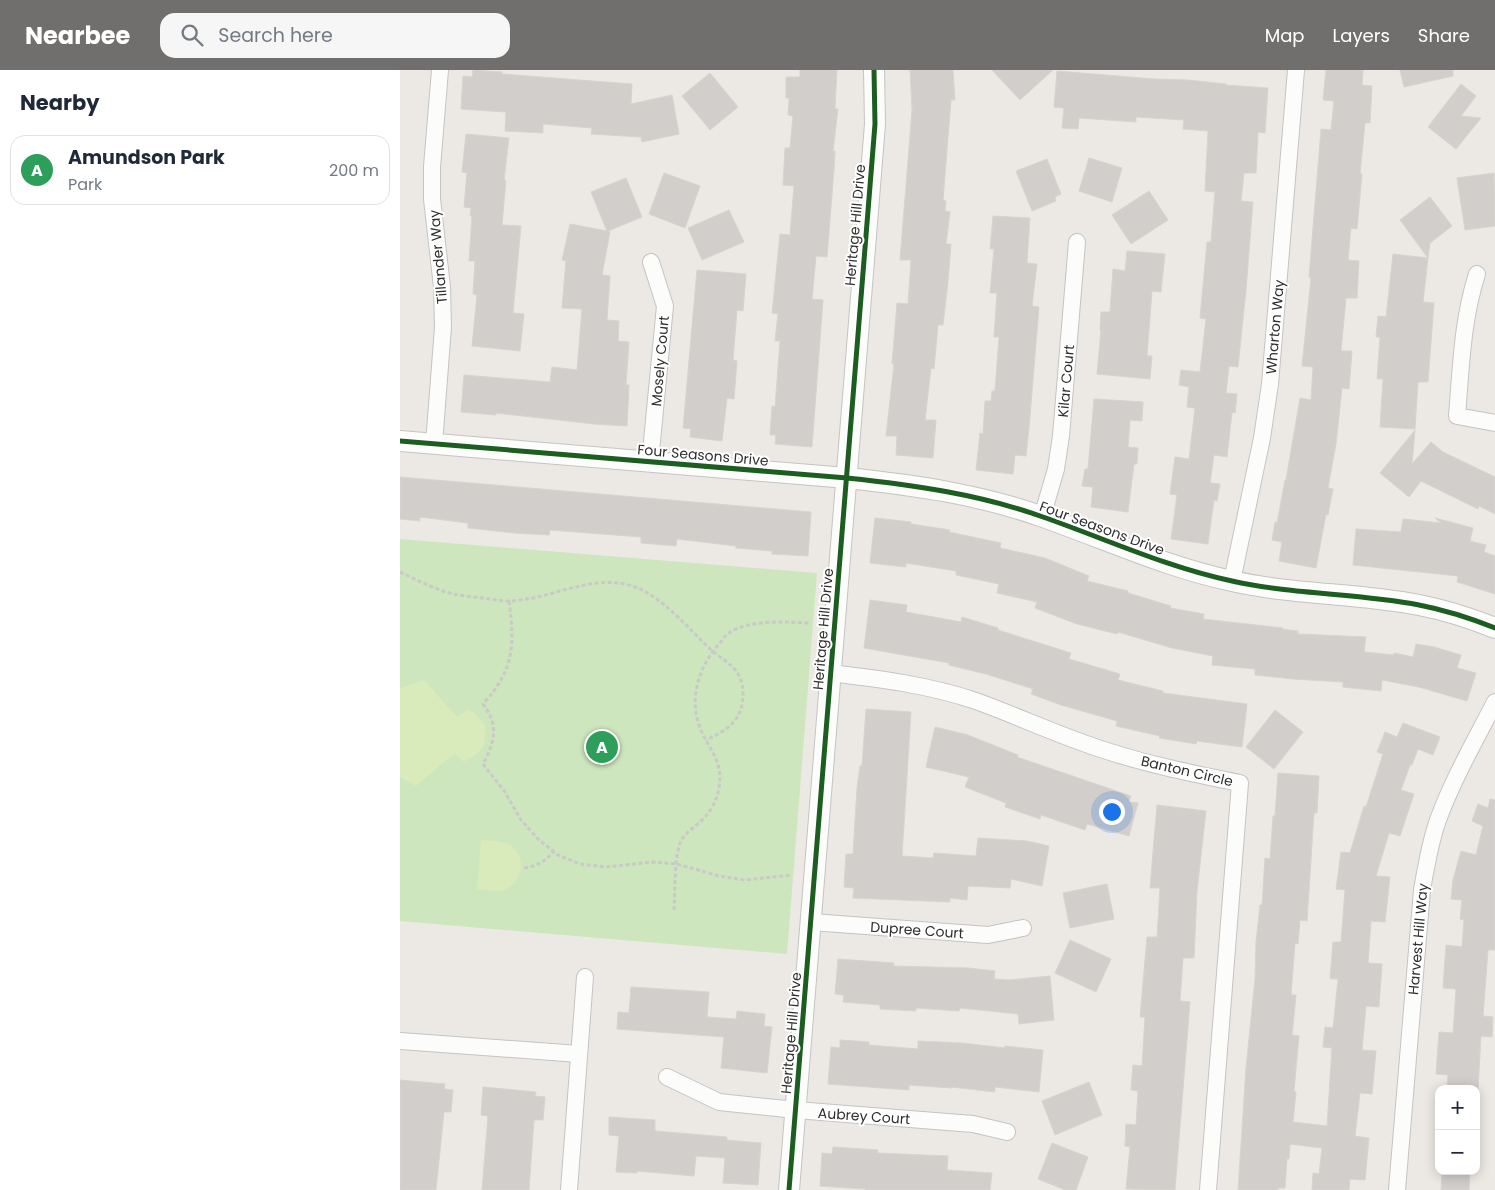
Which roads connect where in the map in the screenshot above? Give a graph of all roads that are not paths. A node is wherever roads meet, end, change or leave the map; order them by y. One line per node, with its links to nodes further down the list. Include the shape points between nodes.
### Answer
1 (440, 70): 9 (street, Tillander Way, via 432,199 443,326)
2 (874, 70): 11 (street, Heritage Hill Drive, via 875,124)
3 (1296, 70): 13 (street, Wharton Way, via 1270,384)
4 (1077, 242): 12 (street, Kilar Court, via 1062,436)
5 (651, 262): 10 (street, Mosely Court, via 665,306)
6 (1477, 274): 7 (street, via 1464,328 1457,416)
7 (1495, 423)
8 (400, 441): 9 (street, Four Seasons Drive)
9 (434, 444): 10 (street, Four Seasons Drive)
10 (650, 462): 11 (street, Four Seasons Drive)
11 (847, 478): 12 (street, Four Seasons Drive, via 955,492); 15 (street, Heritage Hill Drive)
12 (1042, 517): 13 (street, Four Seasons Drive, via 1140,555)
13 (1232, 581): 14 (street, Four Seasons Drive, via 1292,592 1419,605)
14 (1495, 628)
15 (831, 673): 17 (street, Heritage Hill Drive); 27 (street, Banton Circle, via 930,688 975,701 1107,752 1240,783)
16 (1495, 702): 28 (street, Harvest Hill Way, via 1452,785 1429,852 1422,890)
17 (811, 922): 18 (street, Dupree Court, via 988,935); 23 (street, Heritage Hill Drive)
18 (1023, 928)
19 (585, 977): 21 (street)
20 (400, 1041): 21 (street)
21 (579, 1054): 25 (street)
22 (667, 1077): 23 (street, Aubrey Court, via 719,1102)
23 (796, 1110): 24 (street, Aubrey Court, via 973,1124); 26 (street, Heritage Hill Drive)
24 (1007, 1132)
25 (569, 1190)
26 (789, 1190)
27 (1208, 1190)
28 (1397, 1190)

